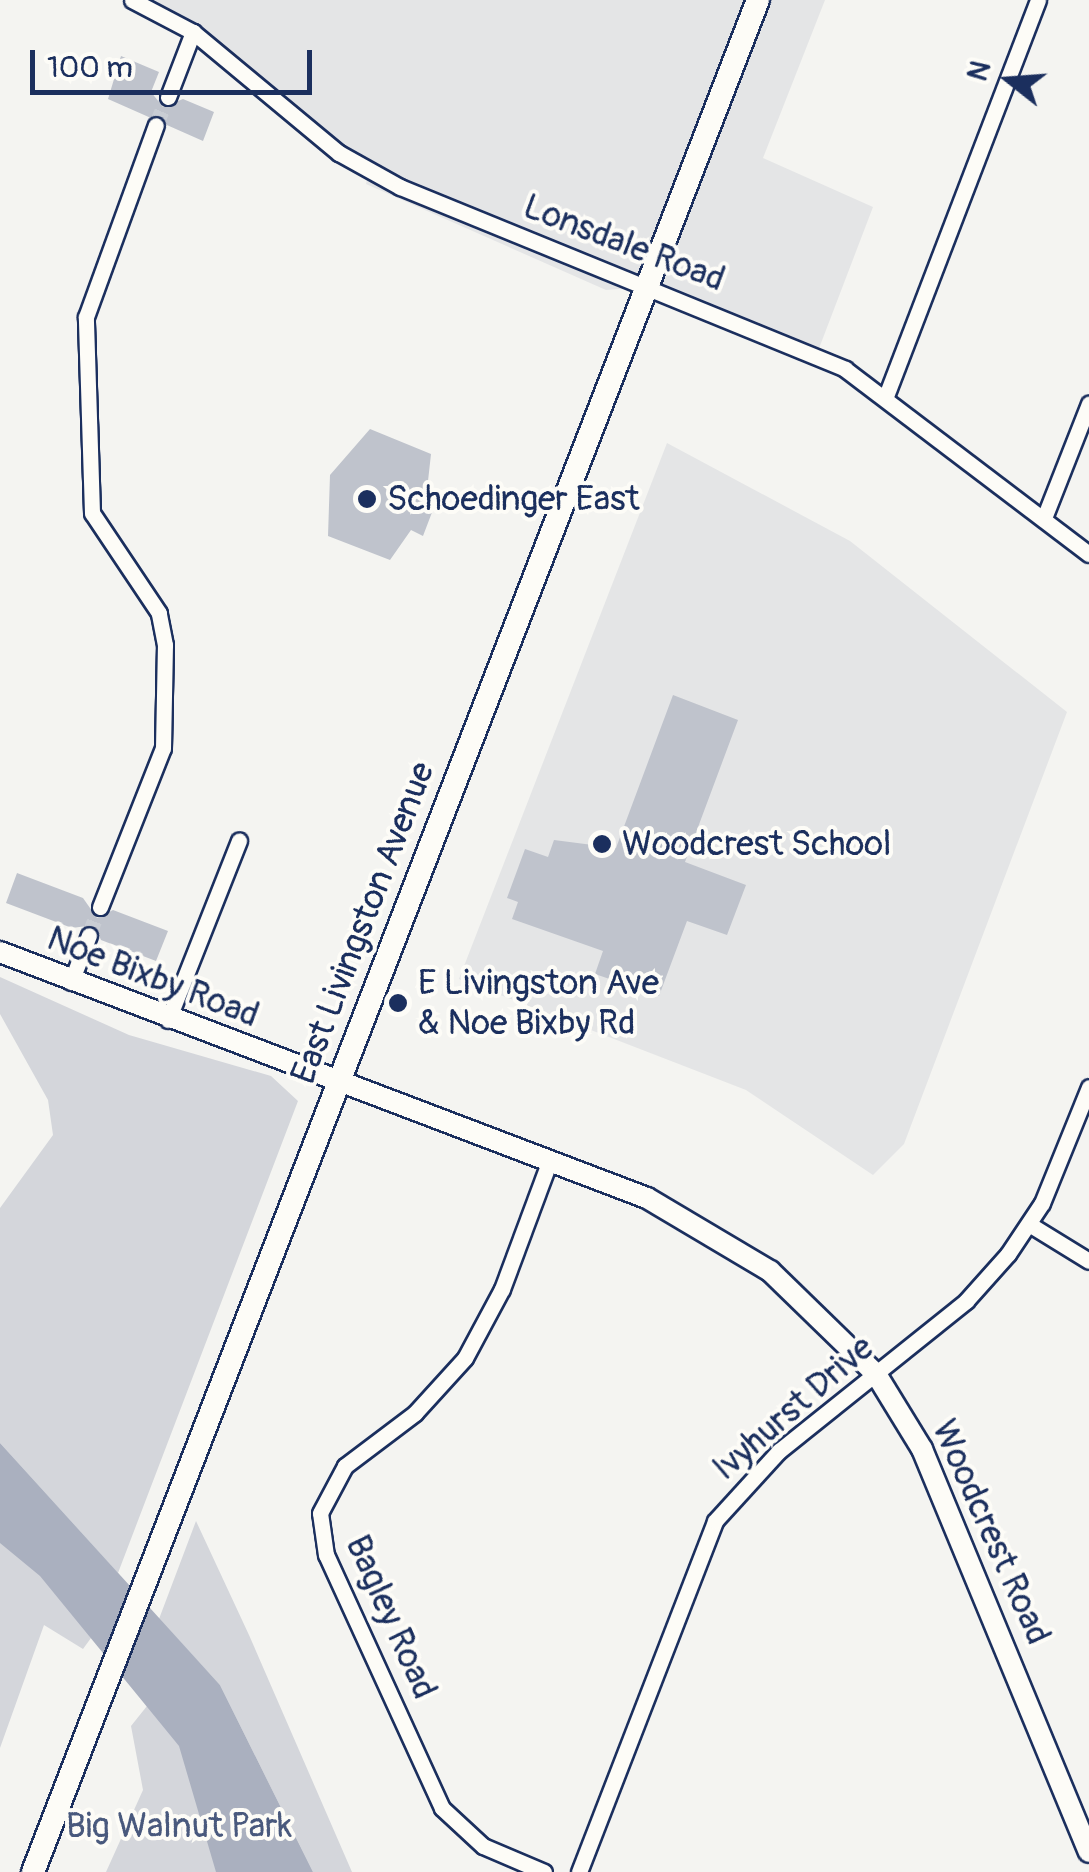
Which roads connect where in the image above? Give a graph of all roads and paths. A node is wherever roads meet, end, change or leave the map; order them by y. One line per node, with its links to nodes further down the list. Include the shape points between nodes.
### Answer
1 (132, 0): 4 (street, Lonsdale Road)
2 (758, 0): 7 (main road, East Livingston Avenue)
3 (1038, 0): 8 (street)
4 (193, 32): 5 (street); 7 (street, Lonsdale Road, via 339,153 400,187)
5 (168, 96)
6 (156, 125): 13 (street, via 86,317 92,513 159,614 165,645 163,748)
7 (651, 286): 8 (street, Lonsdale Road, via 800,347); 18 (main road, East Livingston Avenue)
8 (886, 396): 10 (street, Lonsdale Road)
9 (1089, 404): 10 (street)
10 (1044, 518): 11 (street, Lonsdale Road)
11 (1089, 554)
12 (239, 841): 17 (street)
13 (100, 907)
14 (89, 935): 16 (street)
15 (0, 952): 16 (street, Noe Bixby Road)
16 (70, 982): 17 (street, Noe Bixby Road)
17 (168, 1020): 18 (street, Noe Bixby Road)
18 (340, 1080): 20 (street, Woodcrest Road); 25 (main road, East Livingston Avenue)
19 (1089, 1088): 21 (street, Ivyhurst Drive)
20 (550, 1160): 23 (street, Woodcrest Road, via 729,1242 809,1303); 26 (street, Bagley Road, via 502,1289 465,1358 415,1413 345,1466 320,1514 326,1555 442,1808 483,1846)
21 (1030, 1224): 22 (street); 23 (street, Ivyhurst Drive, via 966,1300)
22 (1089, 1260)
23 (876, 1374): 24 (street, Woodcrest Road, via 944,1492); 27 (street, Ivyhurst Drive, via 780,1451 715,1520)
24 (1089, 1852)
25 (33, 1872)
26 (544, 1872)
27 (579, 1872)

